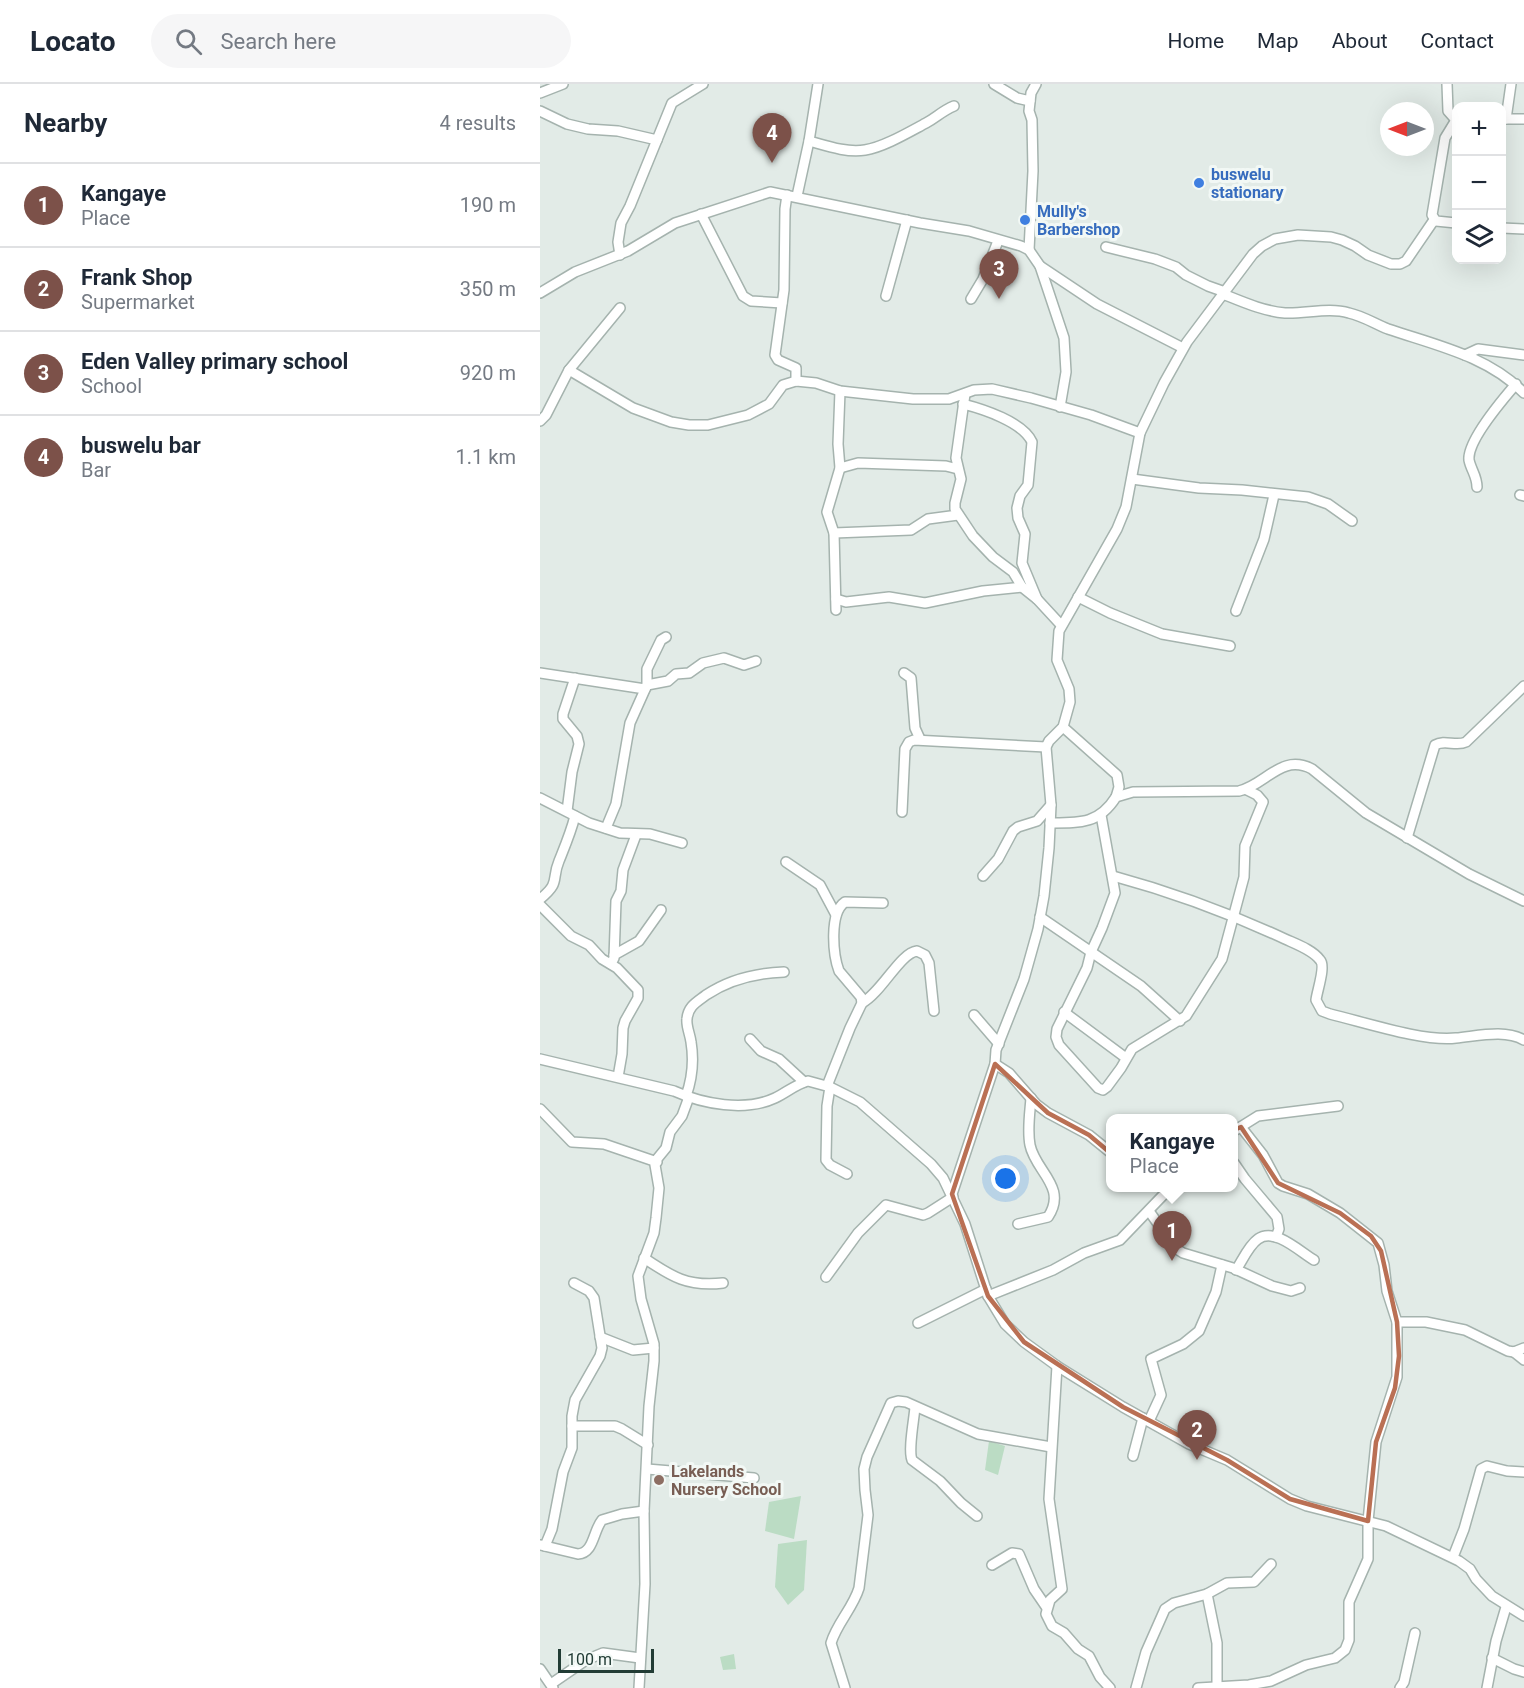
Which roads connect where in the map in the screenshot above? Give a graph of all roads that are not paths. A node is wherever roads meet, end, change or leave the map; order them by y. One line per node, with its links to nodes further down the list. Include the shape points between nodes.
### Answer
1 (563, 84): 8 (street)
2 (703, 84): 17 (street, via 672,103)
3 (818, 84): 18 (street)
4 (994, 84): 9 (street)
5 (1035, 84): 9 (street)
6 (1447, 84): 13 (street, via 1448,111)
7 (1511, 84): 11 (street)
8 (540, 93)
9 (1029, 101): 29 (street, via 1033,171)
10 (954, 106): 18 (street, via 907,133 866,150)
11 (1506, 109)
12 (540, 111): 17 (street, via 588,129)
13 (1452, 116)
14 (1506, 119): 15 (street)
15 (1524, 119)
16 (1452, 127): 23 (street, via 1445,138)
17 (657, 140): 30 (street, via 621,223)
18 (809, 141): 20 (street)
19 (787, 195): 20 (street); 21 (street, via 765,193); 36 (street)
20 (797, 196): 22 (street)
21 (701, 214): 30 (street, via 668,226); 36 (street, via 743,296 752,301)
22 (907, 220): 27 (street, via 969,231); 34 (street)
23 (1434, 220): 24 (street); 33 (street, via 1400,264 1368,255 1331,237 1298,235 1275,239 1253,254)
24 (1452, 222)
25 (1506, 228): 26 (street)
26 (1524, 229)
27 (998, 241): 29 (street); 35 (street)
28 (1106, 247): 33 (street, via 1176,267)
29 (1029, 250): 31 (street)
30 (620, 255): 32 (street, via 575,272)
31 (1040, 266): 38 (street, via 1097,304); 48 (street, via 1064,338 1066,372)
32 (540, 293)
33 (1224, 293): 38 (street); 39 (street, via 1265,310 1349,312)
34 (886, 297)
35 (971, 299)
36 (782, 303): 42 (street, via 776,355 778,360 796,368)
37 (620, 308): 41 (street)
38 (1183, 348): 50 (street)
39 (1465, 355): 40 (street, via 1478,349); 43 (street, via 1496,369)
40 (1524, 355)
41 (569, 370): 42 (street, via 633,408 689,425 708,425 748,415 769,404 783,385); 49 (street)
42 (796, 381): 44 (street)
43 (1516, 384): 45 (street); 56 (street, via 1487,420 1470,452)
44 (840, 391): 46 (street, via 913,399 949,399); 53 (street)
45 (1524, 393)
46 (965, 394): 47 (street); 48 (street, via 992,389)
47 (963, 404): 51 (street); 64 (street, via 1000,417 1032,442 1028,485 1017,507 1025,534 1022,563)
48 (1060, 407): 50 (street)
49 (540, 422)
50 (1140, 434): 55 (street)
51 (957, 458): 52 (street); 54 (street)
52 (946, 465): 53 (street, via 858,463); 54 (street)
53 (840, 468): 60 (street, via 827,512)
54 (958, 469): 58 (street)
55 (1132, 479): 57 (street); 62 (street, via 1117,529)
56 (1477, 487)
57 (1274, 495): 59 (street, via 1308,497 1328,504); 66 (street, via 1264,539)
58 (958, 515): 60 (street, via 928,519 911,530); 61 (street, via 973,537 1013,572)
59 (1352, 521)
60 (834, 533): 63 (street)
61 (1022, 586): 63 (street, via 925,603 889,597 846,602); 64 (street)
62 (1078, 597): 67 (street); 69 (street, via 1162,634)
63 (836, 599): 65 (street)
64 (1037, 599): 67 (street)
65 (836, 610)
66 (1236, 611)
67 (1061, 625): 76 (street, via 1057,660 1070,702)
68 (666, 637): 75 (street, via 647,669)
69 (1230, 646)
70 (756, 661): 75 (street, via 744,665 727,658 707,662)
71 (540, 673): 73 (street)
72 (904, 673): 77 (street, via 910,678 915,728)
73 (574, 678): 75 (street); 84 (street, via 563,714 579,744 572,772)
74 (1524, 686): 89 (street, via 1467,742 1436,745)
75 (646, 687): 87 (street, via 630,723 616,804)
76 (1063, 727): 78 (street); 80 (street, via 1117,775)
77 (920, 739): 78 (street); 83 (street, via 909,742 905,749)
78 (1046, 747): 82 (street)
79 (1246, 790): 80 (street, via 1133,792); 89 (street, via 1279,769 1304,764 1365,813); 101 (street, via 1263,802 1245,846 1244,877)
80 (1116, 797): 85 (street)
81 (540, 798): 84 (street)
82 (1051, 805): 86 (street); 92 (street, via 1036,821 1013,831 998,859)
83 (902, 812)
84 (571, 813): 87 (street); 94 (street, via 569,838 557,866 555,883)
85 (1101, 815): 86 (street, via 1076,823); 93 (street)
86 (1050, 823): 100 (street)
87 (606, 828): 88 (street)
88 (636, 835): 90 (street, via 650,834); 103 (street, via 616,901)
89 (1407, 838): 95 (street)
90 (682, 843)
91 (786, 862): 99 (street, via 820,885)
92 (983, 876)
93 (1113, 876): 101 (street, via 1169,892); 102 (street, via 1115,893)
94 (540, 899)
95 (1524, 901)
96 (883, 903): 99 (street, via 845,902)
97 (540, 905): 103 (street, via 571,936 589,945 602,959)
98 (661, 910): 103 (street, via 639,941)
99 (836, 915): 105 (street, via 837,966)
100 (1040, 917): 102 (street); 112 (street, via 1024,979)
101 (1233, 918): 109 (street, via 1222,959 1191,1011); 111 (street, via 1296,944 1321,960 1316,999 1322,1011 1434,1037 1507,1034)
102 (1091, 952): 107 (street); 109 (street, via 1141,986)
103 (613, 960): 116 (street, via 639,994 623,1028)
104 (784, 972): 119 (street, via 730,981 692,1004 687,1017 692,1054)
105 (862, 1003): 106 (street, via 879,990 906,954 916,951 926,955 929,963); 118 (street)
106 (934, 1011)
107 (1065, 1012): 113 (street); 113 (street, via 1057,1029 1059,1045 1098,1088 1107,1087)
108 (974, 1015): 112 (street)
109 (1180, 1021): 113 (street, via 1136,1046)
110 (750, 1039): 117 (street)
111 (1524, 1040)
112 (999, 1044): 115 (street)
113 (1126, 1058)
114 (540, 1059): 116 (street)
115 (995, 1064): 120 (street, via 1009,1073); 130 (street)
116 (618, 1077): 119 (street)
117 (804, 1082): 118 (street); 119 (street, via 760,1102 718,1104)
118 (829, 1086): 128 (street, via 826,1160); 130 (street, via 876,1113 931,1164)
119 (688, 1097): 126 (street)
120 (1031, 1098): 125 (street); 132 (street, via 1029,1143 1052,1182 1054,1197 1048,1217)
121 (1338, 1106): 123 (street, via 1258,1116)
122 (540, 1109): 126 (street, via 572,1142 597,1142)
123 (1238, 1128)
124 (1238, 1130): 143 (street, via 1263,1155 1278,1183 1308,1194 1378,1243)
125 (1106, 1149)
126 (657, 1162): 134 (street, via 659,1188 654,1233)
127 (1238, 1170): 133 (street, via 1278,1216)
128 (847, 1174)
129 (1165, 1192): 131 (street)
130 (952, 1196): 138 (street, via 922,1215 886,1205 858,1233); 142 (street)
131 (1149, 1211): 136 (street, via 1175,1248); 142 (street, via 1120,1240 1053,1270)
132 (1018, 1224)
133 (1276, 1237): 135 (street); 137 (street, via 1256,1241)
134 (644, 1258): 140 (street, via 688,1283); 147 (street, via 638,1284)
135 (1314, 1260)
136 (1222, 1265): 137 (street); 152 (street, via 1202,1327 1193,1338 1151,1359 1161,1395)
137 (1236, 1270): 141 (street, via 1282,1289)
138 (826, 1277)
139 (574, 1283): 145 (street, via 594,1298)
140 (723, 1283)
141 (1300, 1288)
142 (987, 1292): 144 (street); 150 (street, via 1011,1330)
143 (1397, 1322): 148 (street, via 1426,1322 1465,1330); 162 (street, via 1397,1377 1376,1442)
144 (918, 1323)
145 (600, 1337): 147 (street, via 633,1350); 153 (street, via 600,1356 575,1400)
146 (1524, 1347): 148 (street)
147 (654, 1348): 154 (street)
148 (1514, 1352): 149 (street)
149 (1524, 1360)
150 (1057, 1366): 152 (street); 155 (street)
151 (915, 1407): 155 (street, via 978,1434); 161 (street, via 912,1460); 179 (street, via 902,1401 891,1403 867,1457 864,1478 868,1525 859,1588 831,1643)
152 (1146, 1420): 156 (street); 162 (street, via 1227,1460 1290,1499)
153 (572, 1426): 154 (street, via 615,1426); 163 (street, via 572,1448 552,1529)
154 (648, 1445): 157 (street)
155 (1051, 1447): 169 (street, via 1049,1499 1062,1589)
156 (1133, 1456)
157 (647, 1468): 159 (street); 160 (street)
158 (1524, 1472): 164 (street, via 1481,1468)
159 (754, 1478)
160 (644, 1511): 163 (street, via 602,1520 584,1554); 172 (street)
161 (977, 1516)
162 (1368, 1521): 164 (street); 177 (street, via 1368,1559 1349,1602 1349,1640 1341,1655 1271,1681)
163 (542, 1545)
164 (1453, 1557): 168 (street, via 1465,1564 1486,1591)
165 (1271, 1564): 167 (street, via 1254,1582 1227,1583)
166 (992, 1565): 169 (street, via 1010,1554 1019,1554)
167 (1207, 1594): 177 (street, via 1217,1643); 181 (street, via 1164,1609)
168 (1506, 1607): 170 (street); 173 (street)
169 (1047, 1608): 180 (street, via 1050,1624 1089,1656)
170 (1524, 1616)
171 (1415, 1633): 183 (street)
172 (640, 1658): 176 (street, via 603,1653 586,1660); 178 (street)
173 (1492, 1658): 175 (street); 184 (street)
174 (540, 1669): 176 (street)
175 (1524, 1672)
176 (552, 1686)
177 (1215, 1687): 182 (street)
178 (639, 1688)
179 (844, 1688)
180 (1110, 1688)
181 (1136, 1688)
182 (1198, 1688)
183 (1400, 1688)
184 (1487, 1688)

